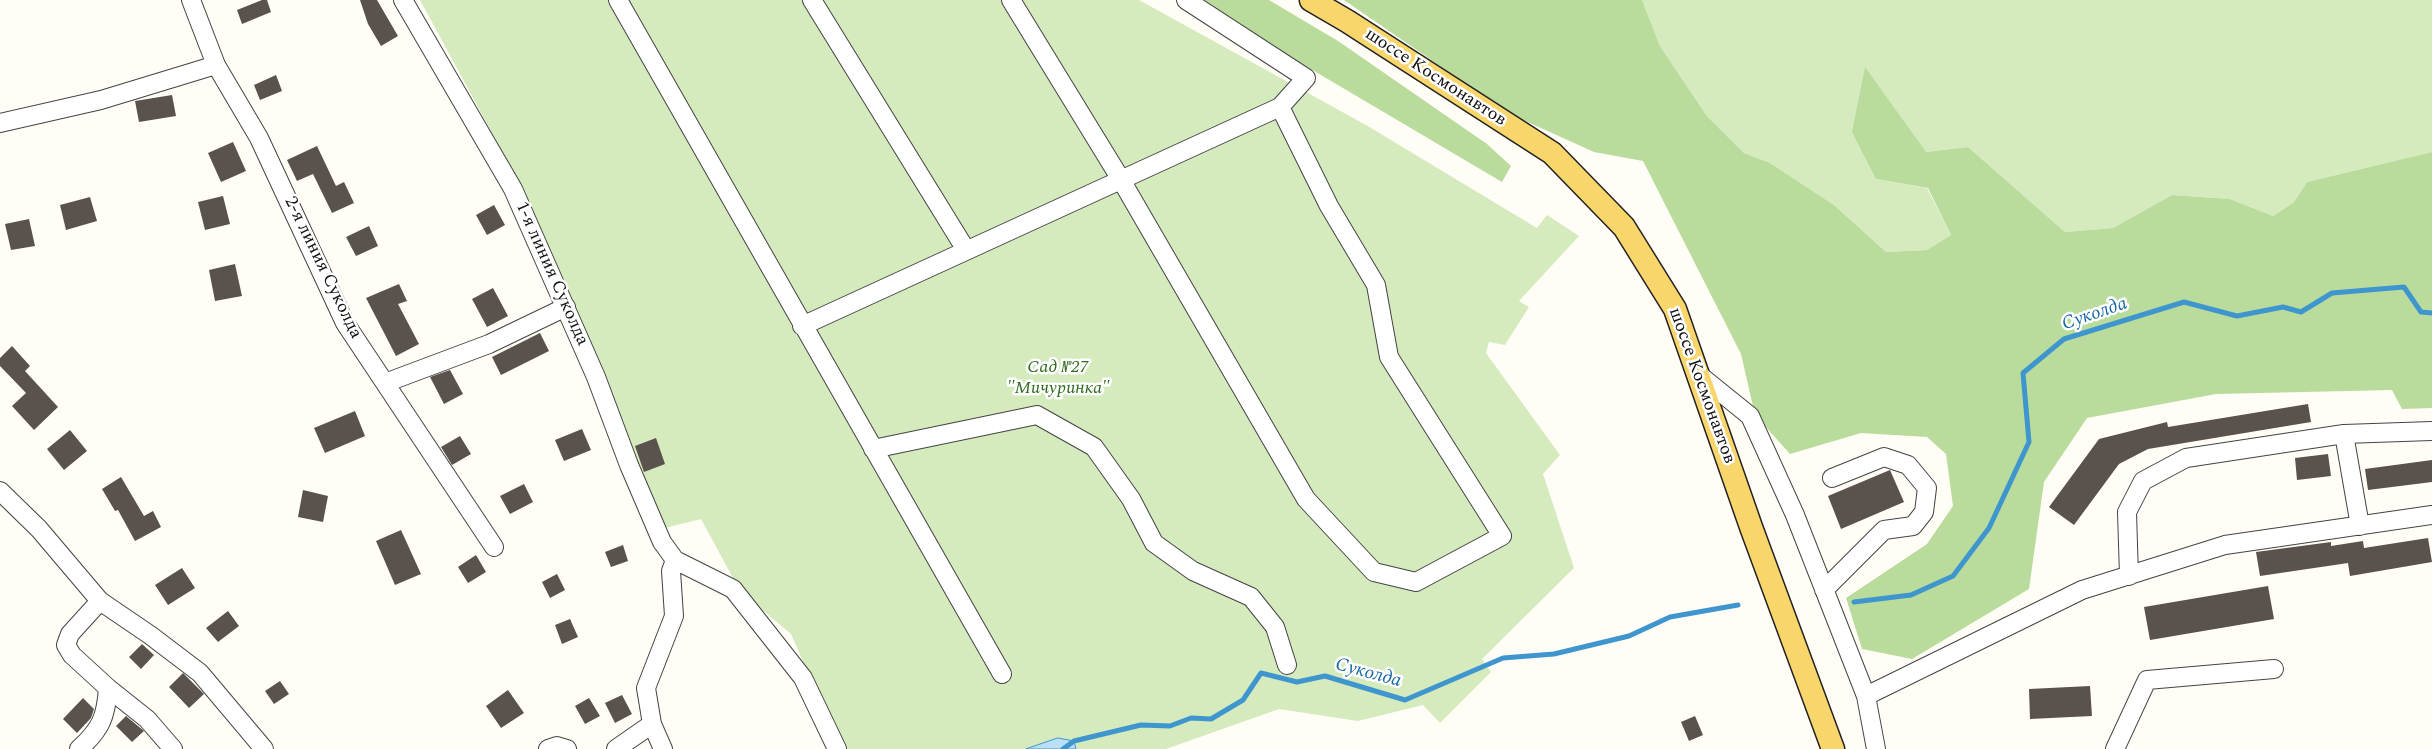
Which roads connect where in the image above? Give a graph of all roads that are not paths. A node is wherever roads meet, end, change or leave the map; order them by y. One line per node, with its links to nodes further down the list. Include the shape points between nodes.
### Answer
1 (192, 0): 8 (street, 2-я линия Суколда)
2 (403, 0): 13 (street, 1-я линия Суколда, via 513,189)
3 (618, 0): 14 (street)
4 (812, 0): 12 (street)
5 (1011, 0): 11 (street)
6 (1186, 0): 9 (street, via 1306,78)
7 (1311, 0): 15 (main road, шоссе Космонавтов, via 1552,153 1624,227 1675,309)
8 (216, 65): 10 (street, via 100,100); 16 (street, 2-я линия Суколда, via 259,138 345,323)
9 (1280, 107): 11 (street); 11 (street, via 1329,206 1376,285 1389,357 1502,536 1416,582 1374,572 1306,499)
10 (0, 123)
11 (1120, 178): 12 (street)
12 (966, 250): 14 (street)
13 (566, 307): 16 (street, via 489,344); 25 (street, 1-я линия Суколда, via 662,542)
14 (802, 326): 19 (street)
15 (1698, 374): 27 (street, via 1750,416 1795,515); 43 (main road, шоссе Космонавтов, via 1750,527)
16 (384, 383): 24 (street, 2-я линия Суколда)
17 (2432, 431): 18 (street)
18 (2344, 434): 23 (street); 26 (street, via 2186,458 2143,481 2127,512)
19 (873, 449): 29 (street, via 1037,415 1094,446 1131,499 1154,543 1193,571 1251,597 1276,627); 31 (street)
20 (1832, 478): 27 (street, via 1884,457 1908,465 1926,488 1924,512 1913,526 1884,530)
21 (0, 491): 28 (street, via 39,529)
22 (2432, 516): 23 (street)
23 (2360, 526): 26 (street, via 2225,545)
24 (494, 547)
25 (675, 560): 34 (street, via 671,571 674,616 646,688); 42 (street, 1-я линия Суколда, via 733,588 803,678)
26 (2129, 576): 33 (street, via 2082,590)
27 (1824, 590): 33 (street)
28 (100, 602): 32 (street, via 70,634 66,644 78,661); 37 (street, via 200,674)
29 (1286, 665)
30 (2274, 669): 45 (street, via 2147,680)
31 (1002, 674)
32 (108, 688): 35 (street, via 105,716); 36 (street, via 147,719)
33 (1866, 696): 44 (street)
34 (652, 724): 40 (street); 41 (street)
35 (79, 749)
36 (172, 749)
37 (264, 749)
38 (548, 749): 39 (street, via 557,746)
39 (567, 749)
40 (616, 749)
41 (663, 749)
42 (836, 749)
43 (1833, 749)
44 (1876, 749)
45 (2115, 749)

